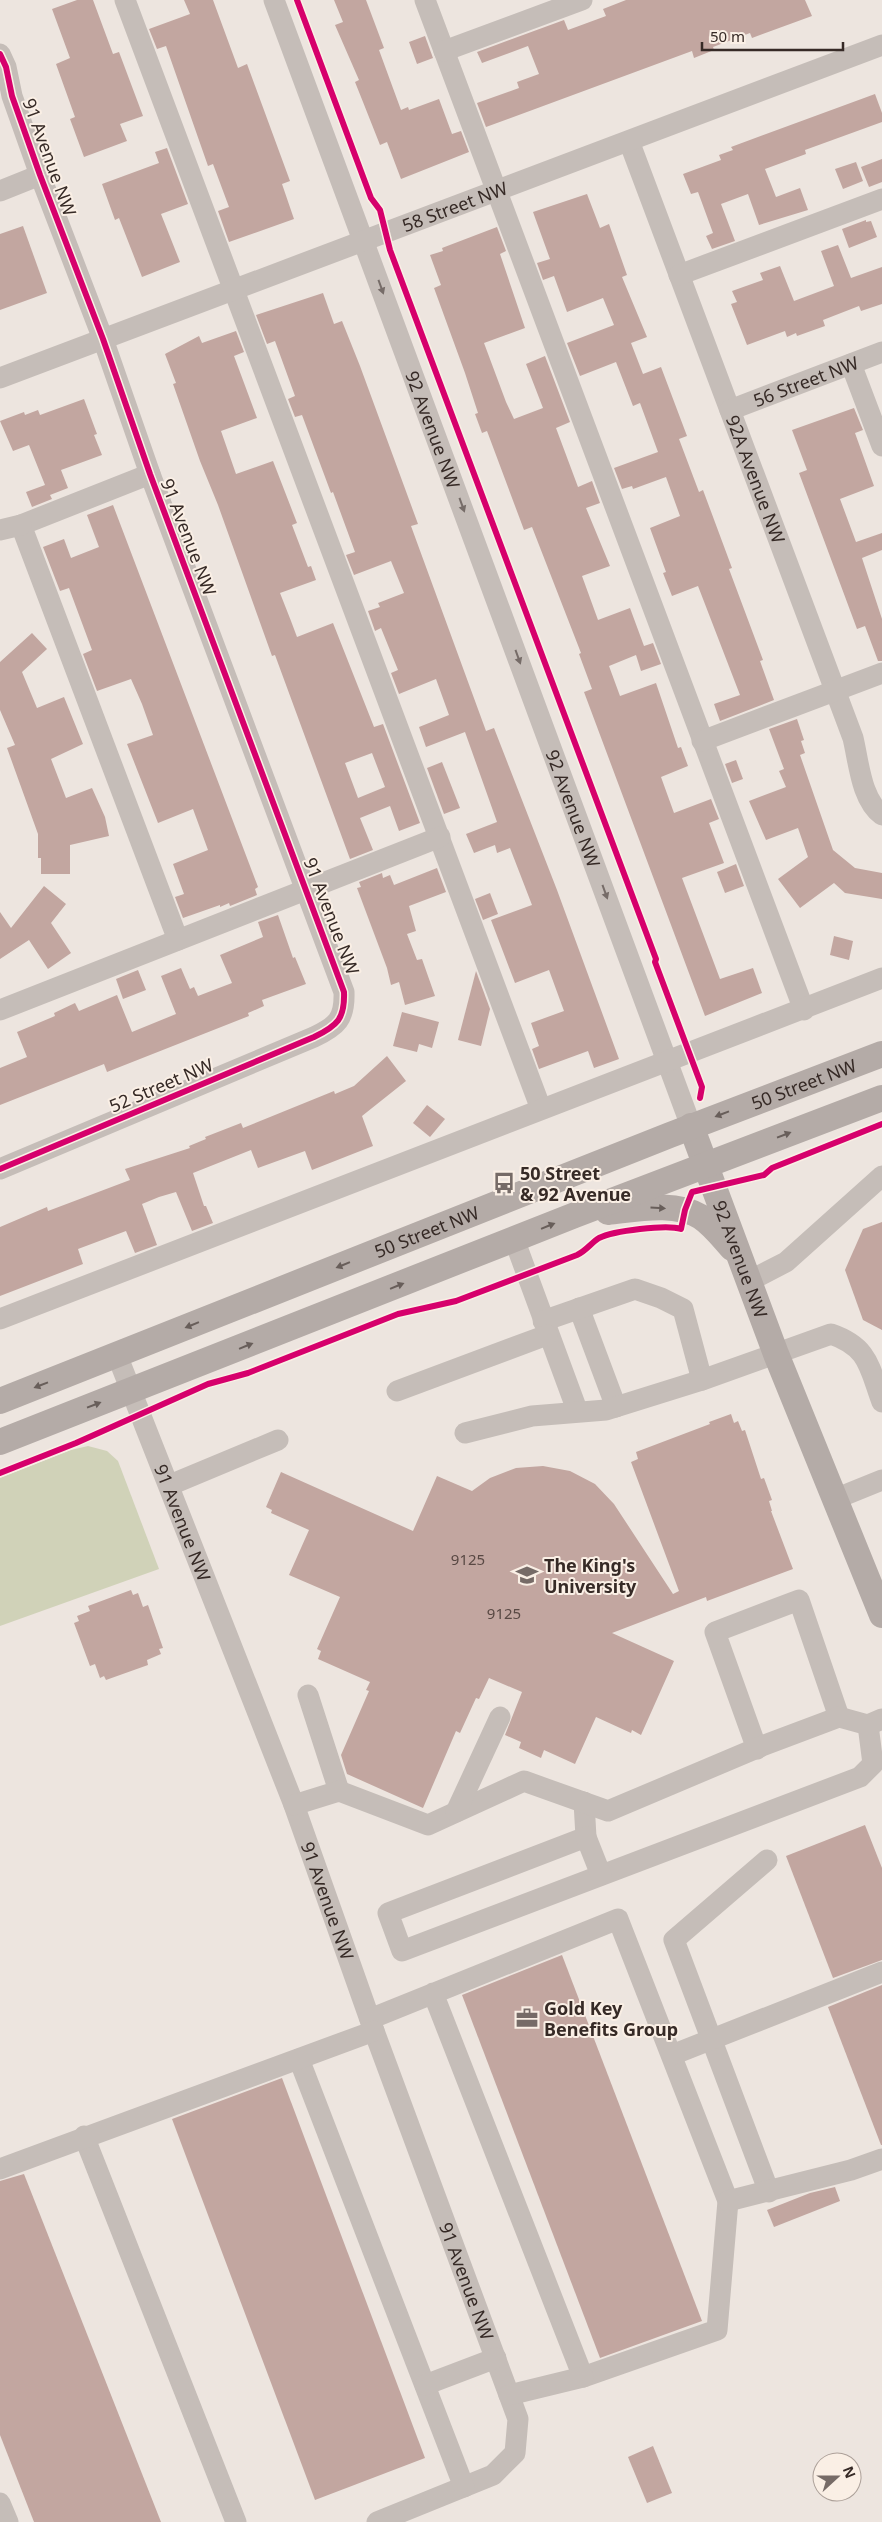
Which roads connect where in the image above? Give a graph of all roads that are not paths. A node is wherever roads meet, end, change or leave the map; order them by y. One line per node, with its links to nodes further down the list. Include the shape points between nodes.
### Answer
1 (125, 0): 15 (street)
2 (274, 0): 13 (street, 92 Avenue NW)
3 (425, 0): 6 (street)
4 (582, 0): 6 (street)
5 (882, 45): 8 (street, 58 Street NW)
6 (444, 51): 11 (street)
7 (0, 54): 9 (street, 91 Avenue NW)
8 (629, 141): 11 (street, 58 Street NW); 14 (street, 92A Avenue NW)
9 (40, 175): 10 (street); 16 (street, 91 Avenue NW)
10 (0, 191)
11 (496, 192): 13 (street, 58 Street NW); 27 (street)
12 (882, 199): 14 (street)
13 (364, 241): 15 (street, 58 Street NW); 37 (street, 92 Avenue NW, one-way to 37)
14 (679, 275): 20 (street, 92A Avenue NW)
15 (234, 289): 16 (street, 58 Street NW); 29 (street)
16 (103, 339): 19 (street, 58 Street NW); 22 (street, 91 Avenue NW)
17 (882, 352): 18 (street, 56 Street NW)
18 (851, 364): 20 (street, 56 Street NW); 21 (street)
19 (0, 378)
20 (730, 410): 26 (street, 92A Avenue NW)
21 (882, 446)
22 (150, 474): 23 (street); 30 (street, 91 Avenue NW)
23 (21, 525): 24 (street); 31 (street)
24 (0, 530)
25 (882, 673): 26 (street)
26 (836, 691): 27 (street); 28 (street, 92A Avenue NW, via 853,738 864,787 872,806)
27 (702, 741): 34 (street)
28 (882, 815)
29 (440, 837): 30 (street); 39 (street)
30 (306, 890): 31 (street); 35 (street, 91 Avenue NW, via 344,992 344,1008)
31 (178, 940): 33 (street)
32 (882, 978): 34 (street)
33 (0, 1010)
34 (804, 1010): 37 (street)
35 (333, 1028): 42 (street, 52 Street NW)
36 (882, 1054): 40 (main road, 50 Street NW, one-way to 40)
37 (668, 1061): 39 (street); 40 (street, 92 Avenue NW)
38 (882, 1098): 41 (main road, one-way to 38)
39 (541, 1109): 48 (street)
40 (691, 1126): 41 (main road, 92 Avenue NW); 51 (main road, 50 Street NW, one-way to 51)
41 (706, 1165): 44 (main road); 46 (main road, 92 Avenue NW)
42 (0, 1169)
43 (882, 1176): 46 (street, via 786,1262)
44 (575, 1215): 45 (main road, one-way to 44); 46 (main road, one-way to 46, via 649,1208 685,1210 716,1229)
45 (514, 1239): 49 (street); 53 (main road, one-way to 45)
46 (744, 1269): 50 (main road, 92 Avenue NW)
47 (579, 1308): 49 (street); 52 (street, via 635,1289 683,1309); 57 (street)
48 (0, 1319)
49 (545, 1328): 54 (street); 58 (street)
50 (776, 1354): 52 (street); 56 (street, via 831,1334 849,1340 864,1355); 64 (main road, 92 Avenue NW)
51 (117, 1355): 53 (street, 91 Avenue NW); 55 (main road, 50 Street NW, one-way to 55)
52 (702, 1380): 57 (street)
53 (131, 1391): 61 (main road, one-way to 53); 63 (street, 91 Avenue NW)
54 (397, 1391)
55 (0, 1401)
56 (882, 1402)
57 (616, 1406): 58 (street, via 606,1410)
58 (577, 1410): 59 (street, via 532,1416)
59 (466, 1433)
60 (278, 1440): 63 (street)
61 (0, 1442)
62 (882, 1480): 64 (street)
63 (170, 1485): 73 (street, 91 Avenue NW)
64 (835, 1499): 65 (main road, 92 Avenue NW)
65 (882, 1615)
66 (308, 1695): 71 (street)
67 (500, 1717): 74 (street)
68 (839, 1717): 69 (street); 70 (street); 70 (street, via 799,1600 714,1632)
69 (875, 1722): 77 (street, via 873,1764 860,1777)
70 (757, 1748): 72 (street, via 608,1811)
71 (339, 1791): 73 (street); 74 (street, via 428,1825)
72 (584, 1802): 74 (street, via 524,1780); 75 (street)
73 (294, 1805): 80 (street, 91 Avenue NW)
74 (456, 1812)
75 (586, 1837): 77 (street); 77 (street, via 388,1912 402,1951)
76 (767, 1860): 81 (street, via 674,1940)
77 (602, 1875)
78 (882, 1972): 81 (street)
79 (433, 1993): 80 (street); 82 (street, via 618,1919); 90 (street)
80 (372, 2025): 83 (street); 89 (street, 91 Avenue NW)
81 (712, 2039): 82 (street); 87 (street)
82 (672, 2055): 88 (street)
83 (299, 2059): 84 (street); 91 (street)
84 (84, 2136): 86 (street); 96 (street)
85 (882, 2158): 87 (street, via 851,2170)
86 (0, 2169)
87 (769, 2192): 88 (street)
88 (728, 2202): 90 (street, via 717,2330)
89 (496, 2358): 91 (street); 92 (street, 91 Avenue NW)
90 (583, 2377): 92 (street)
91 (425, 2385): 93 (street)
92 (510, 2395): 93 (street, 91 Avenue NW, via 518,2419 516,2452 493,2475)
93 (464, 2487): 97 (street)
94 (0, 2504): 95 (street)
95 (8, 2522)
96 (236, 2522)
97 (378, 2522)

